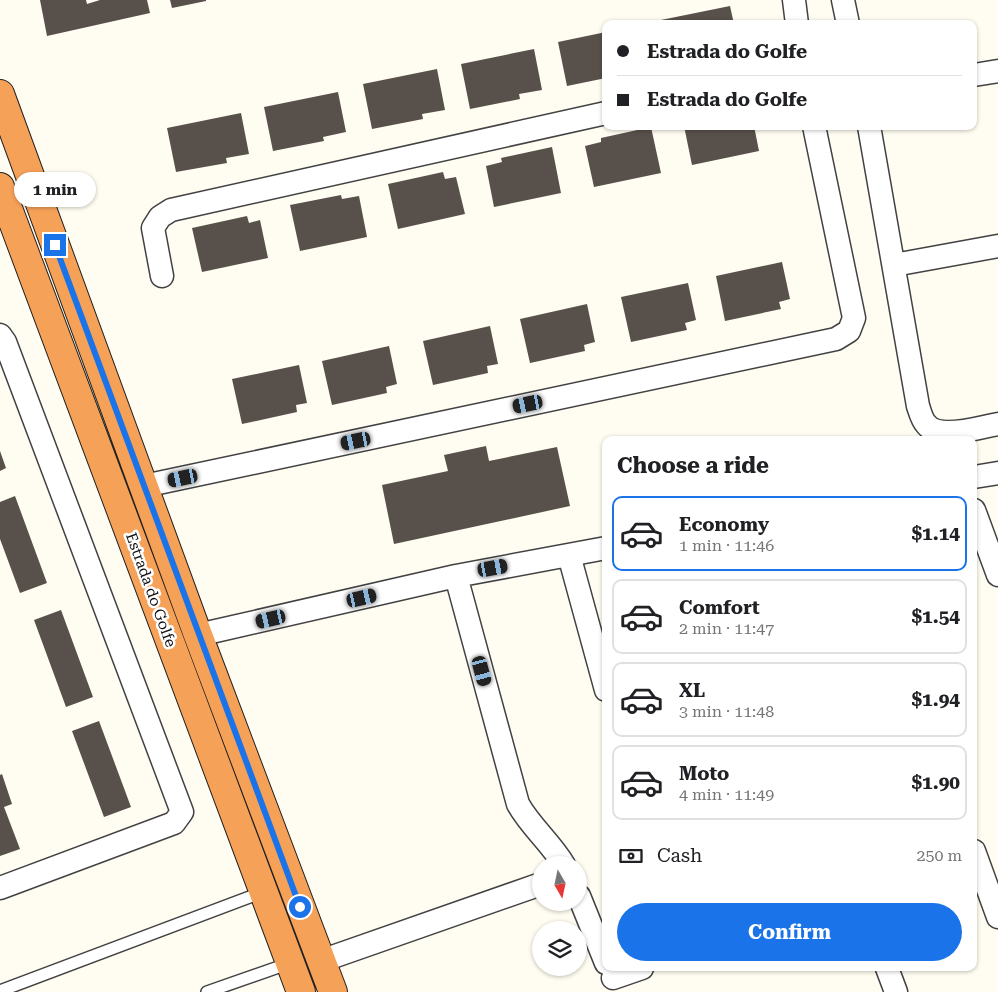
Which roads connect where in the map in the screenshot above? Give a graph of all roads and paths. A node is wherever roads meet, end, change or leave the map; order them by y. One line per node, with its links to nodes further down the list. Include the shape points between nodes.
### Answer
1 (794, 0): 3 (street)
2 (843, 0): 4 (street)
3 (796, 20)
4 (847, 20)
5 (998, 71): 6 (street)
6 (977, 74)
7 (0, 94): 19 (highway, Estrada do Golfe)
8 (602, 114): 14 (street, via 172,210 160,217 153,228)
9 (815, 130): 19 (street, via 854,318 849,331 836,339)
10 (870, 130): 13 (street)
11 (2, 197): 31 (highway, Estrada do Golfe)
12 (998, 246): 13 (street)
13 (894, 265): 16 (street, via 918,406 926,424 936,432)
14 (162, 276)
15 (0, 335): 30 (street, via 182,812 174,823)
16 (998, 424)
17 (998, 473): 18 (street)
18 (977, 477)
19 (144, 486): 25 (highway, Estrada do Golfe)
20 (977, 518): 23 (street)
21 (602, 549): 22 (street)
22 (569, 555): 24 (street); 26 (street)
23 (998, 575)
24 (456, 576): 25 (street); 27 (street, via 518,804)
25 (198, 635): 35 (highway, Estrada do Golfe)
26 (602, 675)
27 (557, 856)
28 (977, 859): 33 (street)
29 (532, 887): 35 (street)
30 (0, 888)
31 (263, 892): 36 (highway, Estrada do Golfe); 40 (lane)
32 (585, 911): 34 (street)
33 (998, 917)
34 (602, 953)
35 (321, 961): 43 (highway, Estrada do Golfe)
36 (290, 963): 41 (lane); 42 (highway, Estrada do Golfe)
37 (629, 971): 39 (street)
38 (888, 971): 44 (street)
39 (611, 975)
40 (0, 991)
41 (208, 992)
42 (301, 992)
43 (333, 992)
44 (896, 992)

